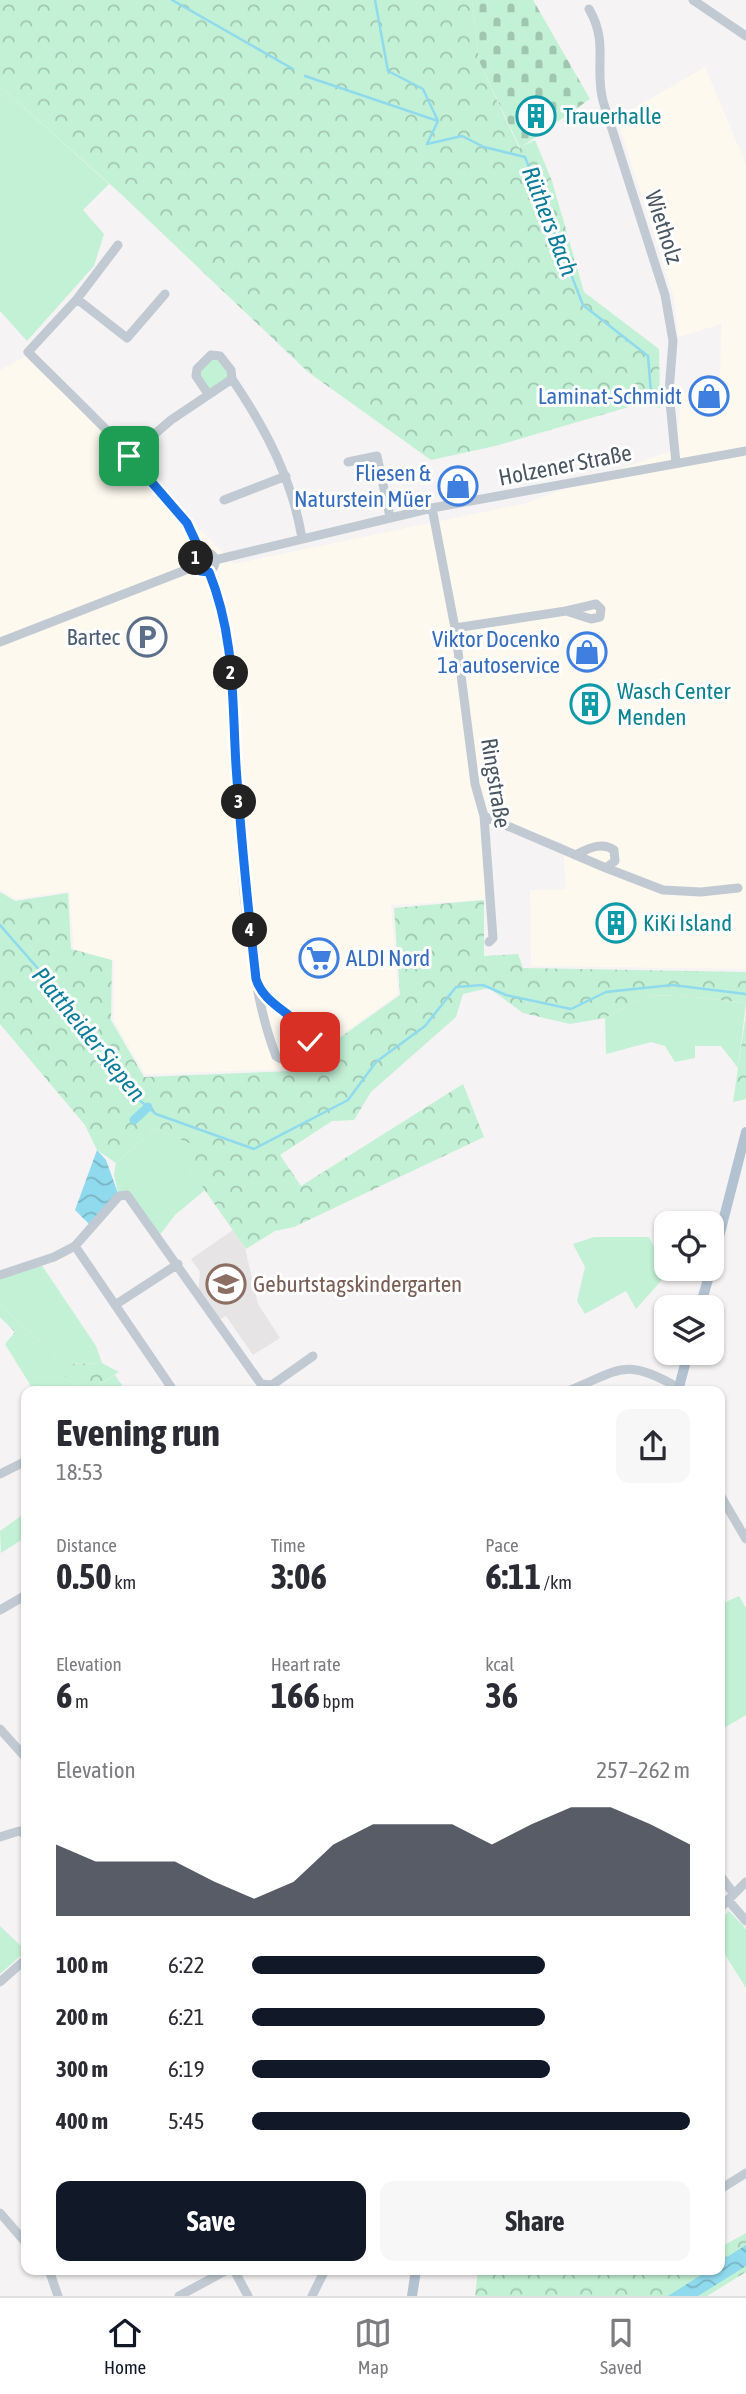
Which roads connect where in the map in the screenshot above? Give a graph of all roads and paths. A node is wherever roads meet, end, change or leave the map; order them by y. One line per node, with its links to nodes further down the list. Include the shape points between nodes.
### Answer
1 (694, 0): 3 (street)
2 (589, 9): 14 (street, Wietholz, via 601,41 598,84 665,295 673,341 670,401)
3 (746, 36)
4 (118, 246): 6 (street)
5 (165, 294): 6 (street, via 127,338)
6 (77, 299): 12 (street, via 28,352)
7 (232, 379): 8 (street); 8 (street, via 220,356 211,355 196,376); 15 (street)
8 (208, 394): 12 (street)
9 (746, 443): 11 (street)
10 (746, 450): 11 (street, Holzener Straße)
11 (725, 453): 14 (street, Holzener Straße)
12 (129, 456): 20 (street, via 187,523)
13 (348, 462): 18 (street, via 377,456)
14 (676, 463): 17 (street, Holzener Straße)
15 (286, 475): 16 (street); 19 (street, via 297,504)
16 (224, 500)
17 (432, 508): 18 (street, Holzener Straße); 25 (street, Ringstraße)
18 (390, 517): 19 (street, Holzener Straße)
19 (302, 538): 21 (street, Holzener Straße)
20 (201, 553): 21 (street, via 209,553); 22 (street)
21 (215, 560): 23 (street)
22 (195, 565): 23 (street); 26 (street)
23 (209, 572): 32 (street, via 227,624 246,894)
24 (566, 611): 25 (street)
25 (455, 628): 27 (street, Ringstraße, via 475,784)
26 (0, 642)
27 (484, 816): 28 (street); 31 (street, Ringstraße, via 493,938)
28 (575, 855): 29 (street); 29 (street, via 607,845 614,850 615,861)
29 (606, 868): 30 (street, via 663,890)
30 (738, 888)
31 (489, 942)
32 (260, 991): 32 (street, via 276,1056 296,1063 307,1055 307,1031)
33 (746, 1132): 34 (main road)
34 (742, 1166): 35 (main road)
35 (724, 1225)
36 (75, 1246): 37 (street, via 119,1196 127,1195); 38 (street); 39 (street)
37 (178, 1264): 39 (street); 43 (street, via 261,1384)
38 (0, 1275)
39 (115, 1305): 42 (street)
40 (313, 1356): 44 (street)
41 (685, 1365): 47 (main road)
42 (170, 1386)
43 (268, 1386)
44 (276, 1386)
45 (582, 1386): 46 (street, via 631,1368 650,1371)
46 (672, 1386)
47 (679, 1386)
48 (21, 1464): 49 (street)
49 (0, 1474)
50 (725, 1503): 51 (street)
51 (746, 1539)
52 (21, 1598): 53 (street)
53 (0, 1610)
54 (0, 1729): 55 (street)
55 (21, 1752)
56 (21, 1832): 57 (street)
57 (0, 1837)
58 (746, 1882): 60 (street)
59 (725, 1886): 60 (street)
60 (731, 1897): 61 (street); 62 (street)
61 (725, 1903)
62 (746, 1921)
63 (21, 1963): 64 (street)
64 (0, 1982)
65 (746, 2173): 66 (street)
66 (725, 2186)
67 (0, 2213): 68 (street)
68 (21, 2237)
69 (51, 2275): 74 (street)
70 (218, 2275): 75 (street)
71 (237, 2275): 76 (street)
72 (322, 2275): 77 (street)
73 (415, 2275): 78 (main road)
74 (58, 2296)
75 (179, 2296)
76 (248, 2296)
77 (312, 2296)
78 (412, 2296)

